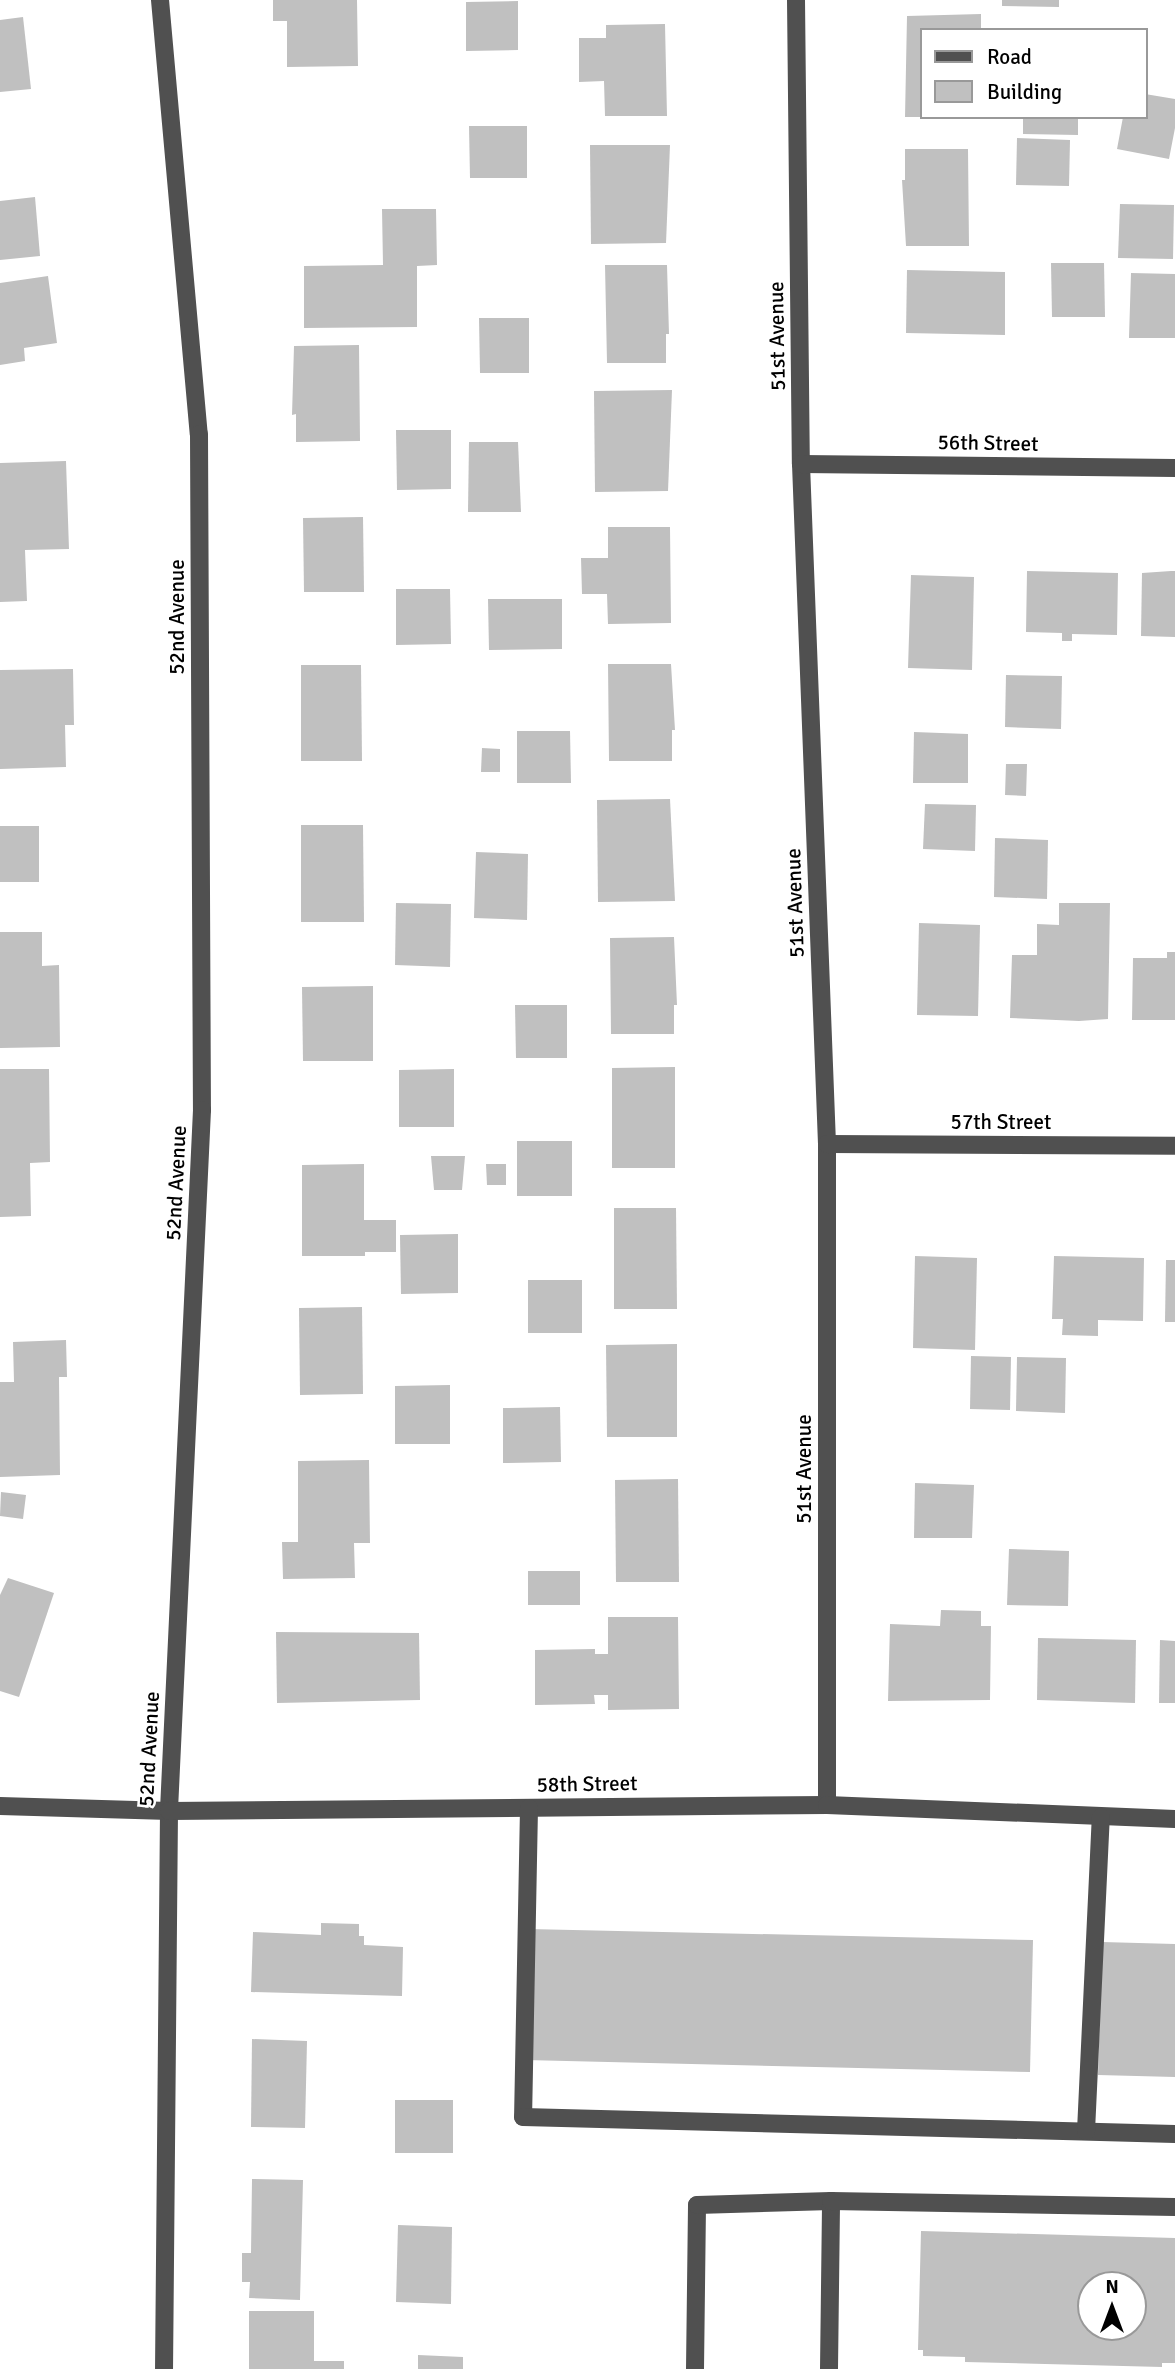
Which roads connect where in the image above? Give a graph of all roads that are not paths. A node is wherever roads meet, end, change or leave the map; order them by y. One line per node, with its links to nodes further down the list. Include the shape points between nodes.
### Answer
1 (160, 0): 10 (street, 52nd Avenue, via 199,447 202,1110)
2 (796, 0): 3 (street, 51st Avenue)
3 (802, 464): 4 (street, 56th Street); 5 (street, 51st Avenue)
4 (1175, 468)
5 (827, 1144): 6 (street, 57th Street); 7 (street, 51st Avenue)
6 (1175, 1146)
7 (827, 1805): 9 (street, 58th Street); 11 (street, 58th Street)
8 (0, 1806): 10 (street, 58th Street)
9 (529, 1808): 10 (street, 58th Street); 13 (street, via 523,2117)
10 (169, 1811): 17 (street, 52nd Avenue)
11 (1101, 1817): 12 (street, 58th Street); 13 (street)
12 (1175, 1819)
13 (1086, 2132): 14 (street)
14 (1175, 2134)
15 (831, 2201): 16 (street); 18 (street, via 697,2205); 19 (street)
16 (1175, 2207)
17 (164, 2369)
18 (695, 2369)
19 (829, 2369)

